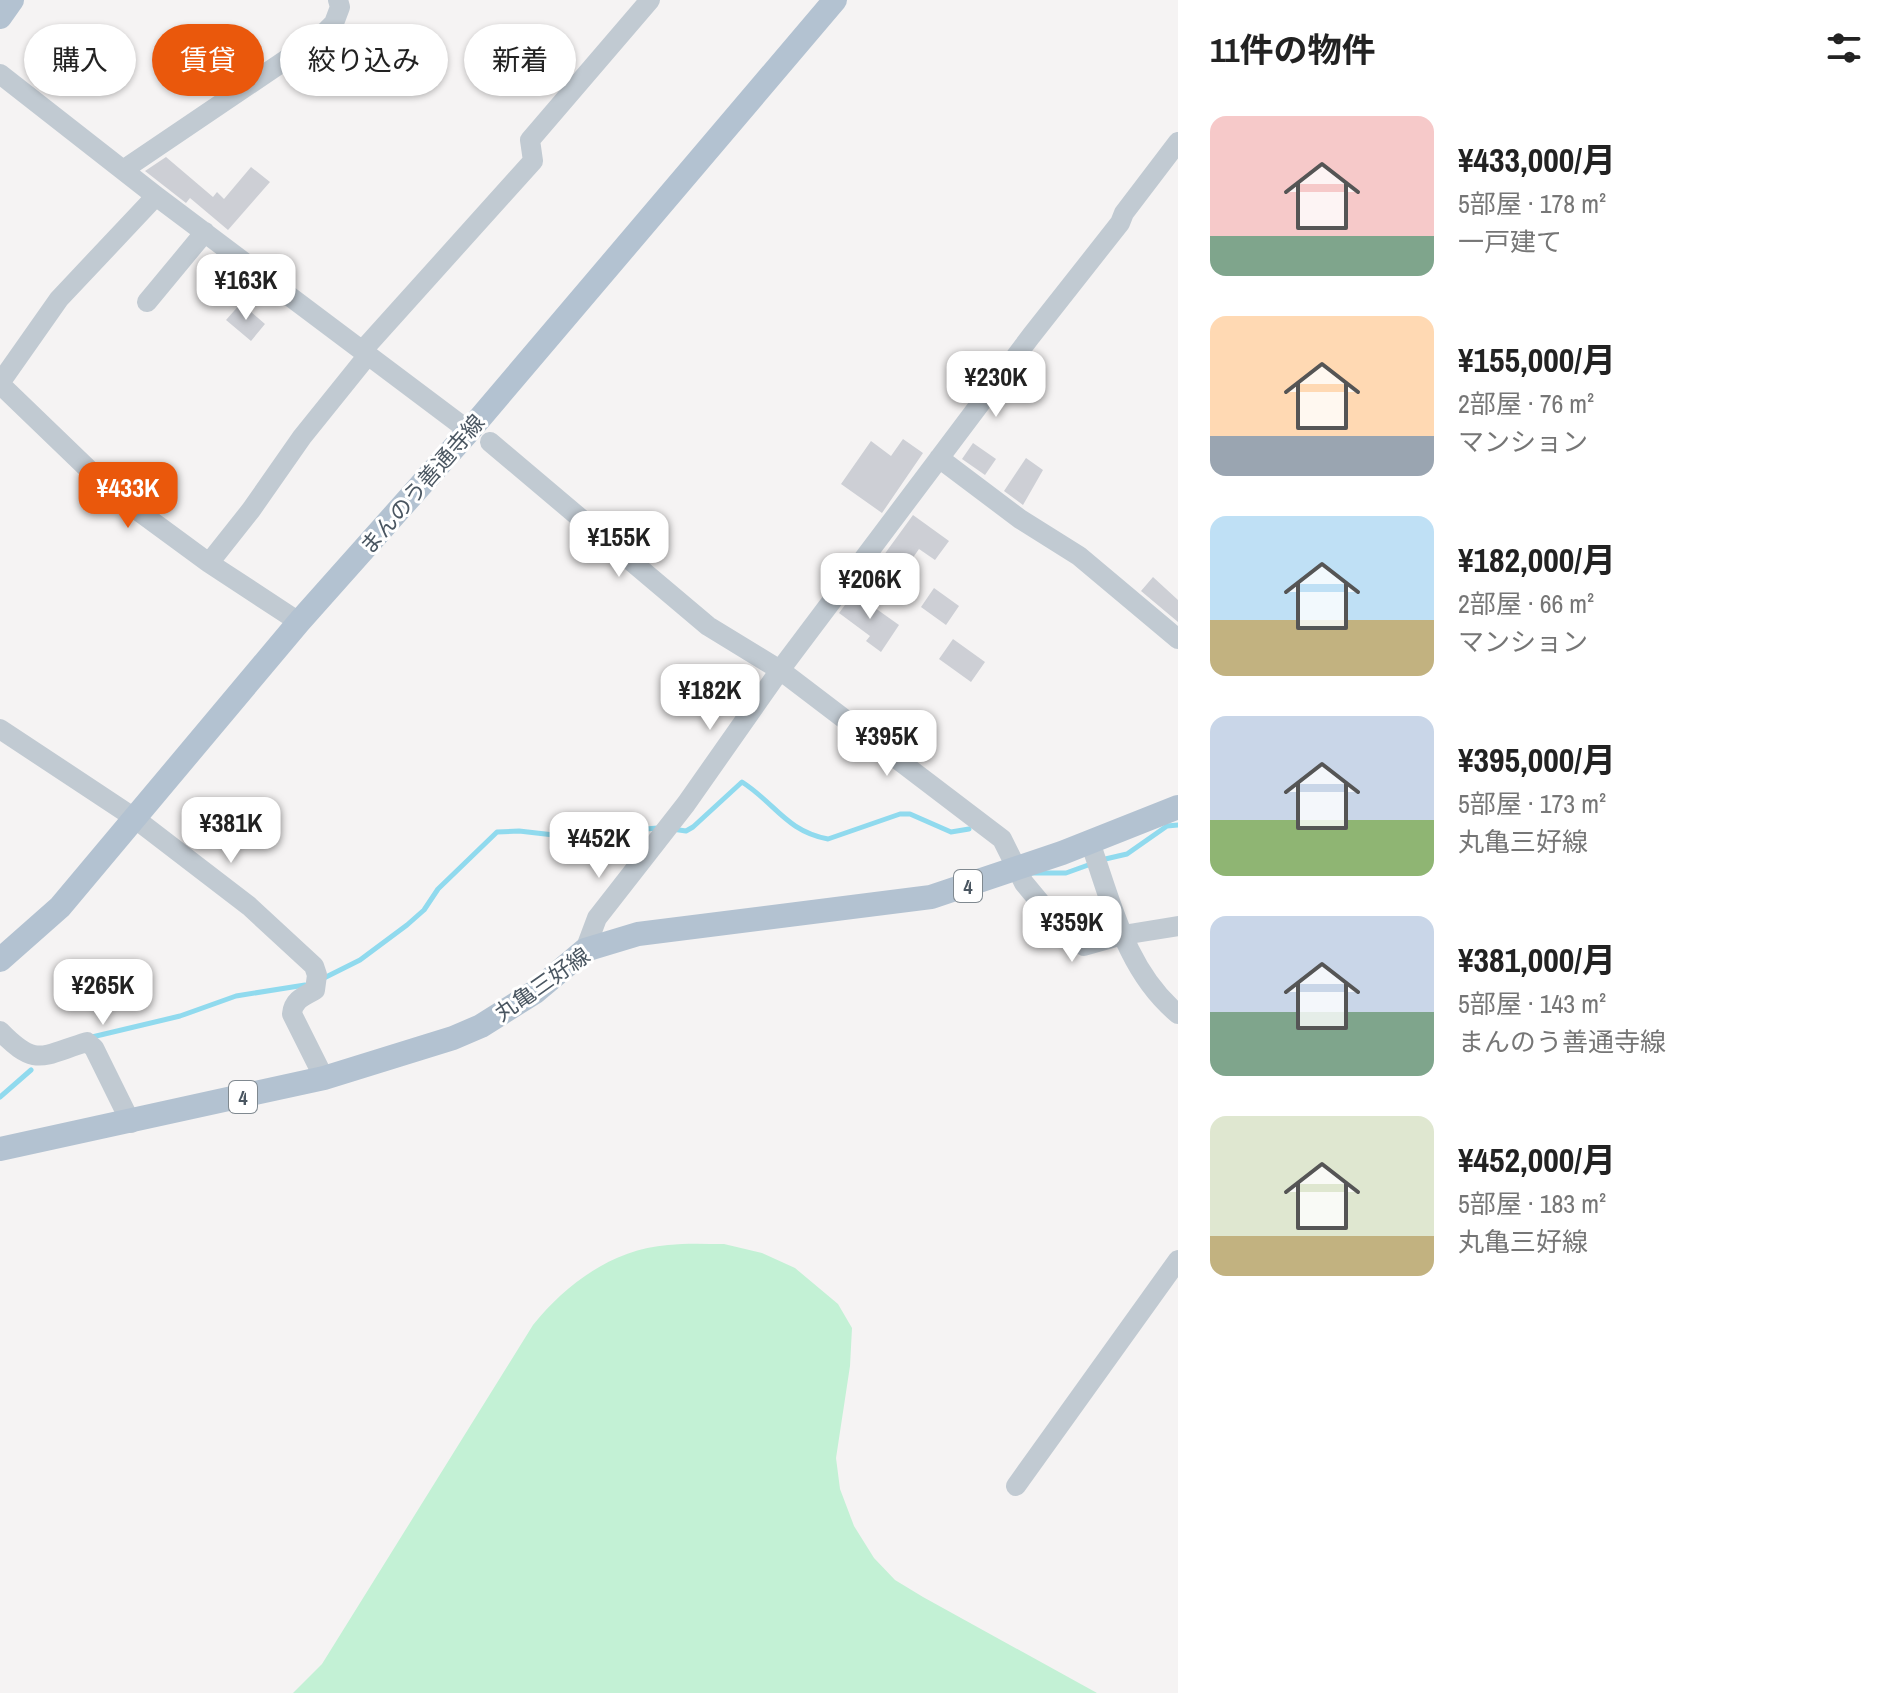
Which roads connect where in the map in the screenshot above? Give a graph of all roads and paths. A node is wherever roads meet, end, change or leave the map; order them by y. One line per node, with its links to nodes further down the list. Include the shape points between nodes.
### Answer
1 (12, 0): 5 (main road)
2 (338, 0): 8 (street, via 334,23 321,36)
3 (650, 0): 12 (street, via 530,140 533,161)
4 (835, 0): 14 (main road, まんのう善通寺線)
5 (0, 17)
6 (0, 74): 8 (street)
7 (1178, 142): 15 (street)
8 (123, 170): 9 (street)
9 (156, 196): 10 (street); 13 (street, via 59,299)
10 (205, 232): 11 (street); 12 (street)
11 (147, 302)
12 (365, 353): 14 (street); 16 (street)
13 (0, 384): 16 (street, via 111,491)
14 (480, 437): 17 (main road, まんのう善通寺線); 19 (street, via 708,626)
15 (939, 458): 18 (street, via 1079,556); 19 (street)
16 (209, 563): 17 (street)
17 (299, 622): 22 (main road, まんのう善通寺線)
18 (1178, 639)
19 (780, 670): 24 (street, via 1002,839); 27 (street, via 597,918)
20 (0, 729): 22 (street)
21 (1178, 807): 23 (main road, 丸亀三好線 / 4)
22 (133, 817): 28 (main road, まんのう善通寺線, via 60,907); 31 (street, via 249,906 314,966 315,990 293,1005 292,1014)
23 (1092, 847): 24 (main road, 丸亀三好線 / 4); 26 (street)
24 (1015, 870): 26 (street, via 1068,936 1084,946); 27 (main road, 丸亀三好線 / 4, via 931,897 638,934)
25 (1178, 926): 26 (street)
26 (1123, 935): 29 (street, via 1131,958 1160,999)
27 (585, 950): 31 (main road, 丸亀三好線 / 4, via 535,992 481,1026)
28 (0, 960)
29 (1178, 1014)
30 (0, 1031): 32 (street, via 20,1052 38,1057 87,1042)
31 (324, 1078): 32 (main road, 丸亀三好線 / 4)
32 (131, 1123): 33 (main road, 丸亀三好線 / 4)
33 (0, 1149)
34 (1178, 1260): 35 (street)
35 (1016, 1486)

